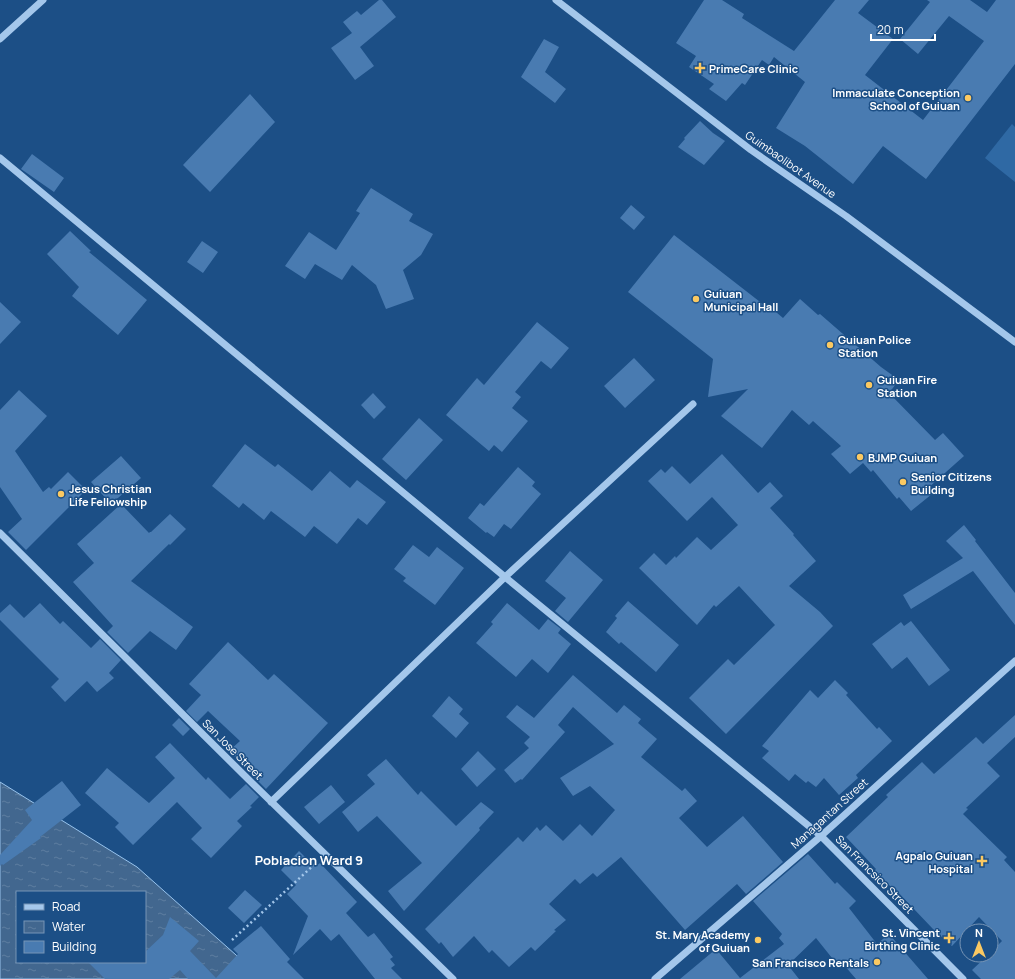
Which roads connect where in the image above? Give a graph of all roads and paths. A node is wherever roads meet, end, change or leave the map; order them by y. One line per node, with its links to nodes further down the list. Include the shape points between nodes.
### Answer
1 (43, 0): 3 (street)
2 (556, 0): 5 (street, Guimbaolibot Avenue, via 751,150 846,216)
3 (0, 39)
4 (0, 158): 8 (street, San Francsico Street)
5 (1015, 342)
6 (693, 404): 8 (street)
7 (0, 533): 10 (street, San Jose Street)
8 (505, 576): 10 (street); 11 (street, San Francsico Street)
9 (1015, 661): 11 (street, Managantan Street)
10 (271, 802): 12 (street, San Jose Street)
11 (821, 836): 15 (street, Managantan Street); 16 (street, San Francsico Street)
12 (325, 854): 13 (path); 14 (street, San Jose Street)
13 (232, 940)
14 (452, 979)
15 (655, 979)
16 (963, 979)

